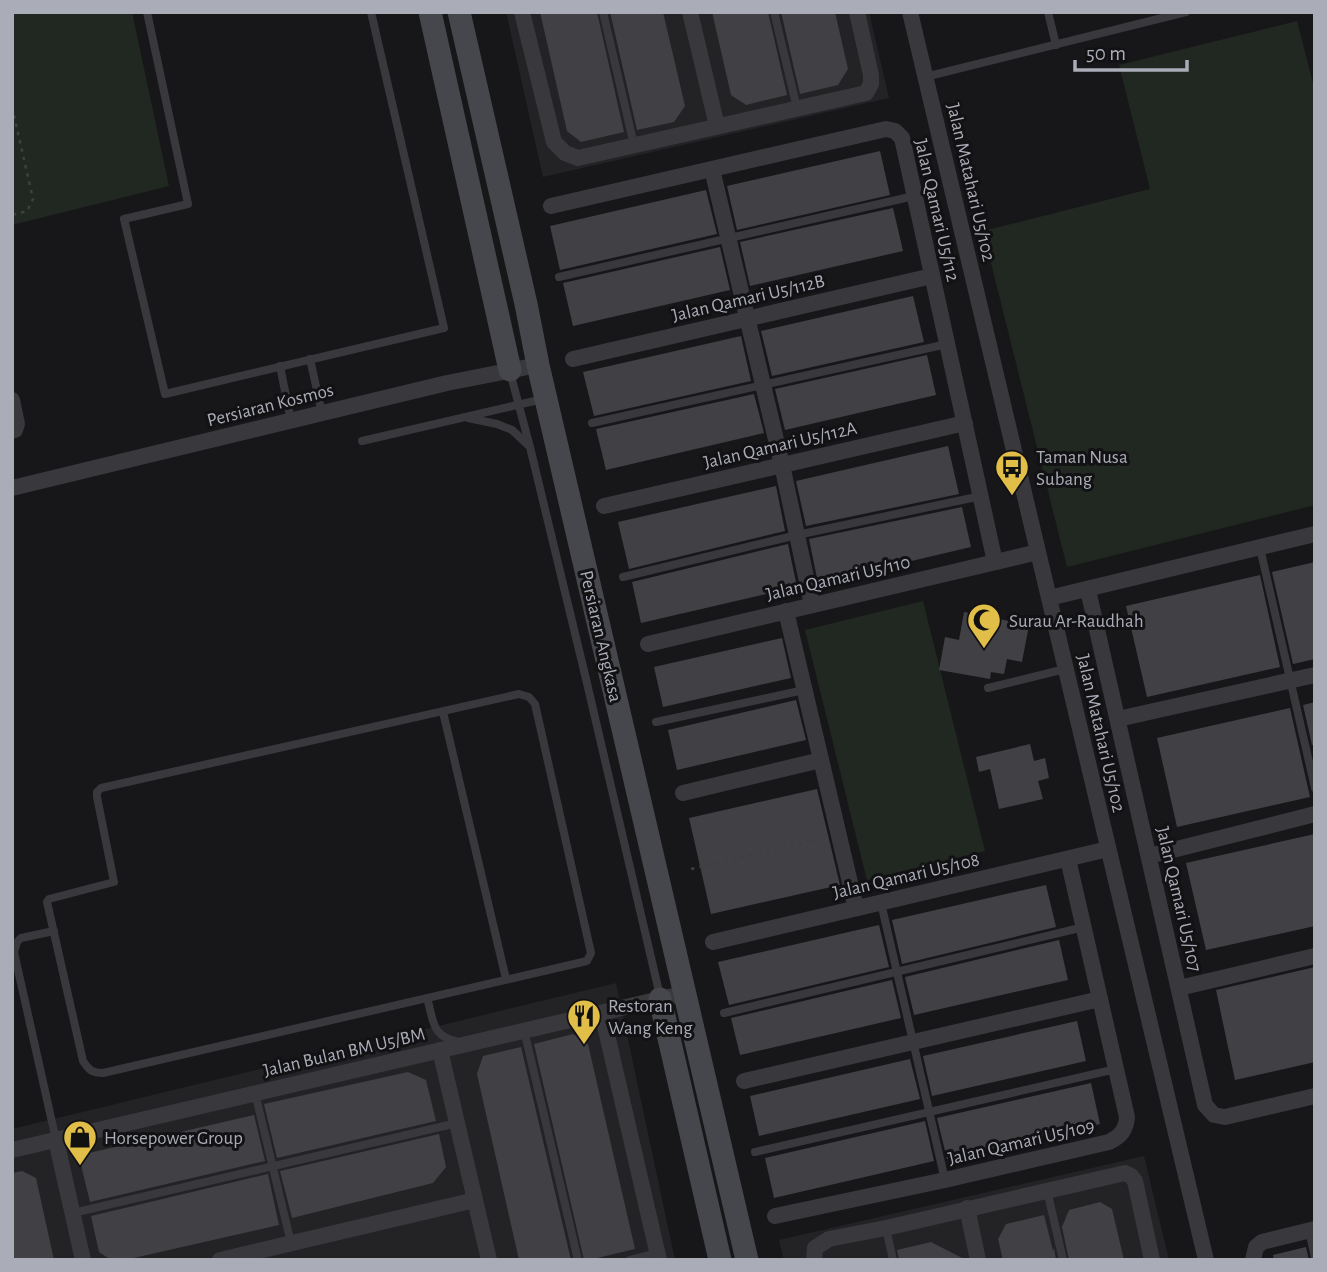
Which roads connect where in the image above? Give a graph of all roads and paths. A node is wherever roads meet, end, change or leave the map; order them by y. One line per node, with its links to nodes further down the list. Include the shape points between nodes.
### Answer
1 (147, 12): 33 (lane, via 188,204 124,219 165,394)
2 (371, 12): 30 (lane, via 444,328)
3 (430, 12): 34 (street)
4 (459, 12): 27 (street, Persiaran Angkasa)
5 (522, 12): 19 (street, via 554,142 578,158)
6 (603, 12): 19 (lane)
7 (690, 12): 18 (street)
8 (774, 12): 17 (lane)
9 (856, 12): 17 (street, via 871,75 866,93)
10 (910, 12): 15 (street, Jalan Matahari U5/102)
11 (1048, 12): 14 (lane)
12 (1186, 12): 13 (lane)
13 (1166, 15): 14 (lane)
14 (1056, 45): 15 (lane)
15 (925, 77): 54 (street, Jalan Matahari U5/102)
16 (12, 107): 23 (path, via 33,199 27,211)
17 (796, 108): 18 (street)
18 (717, 126): 19 (street)
19 (634, 145)
20 (712, 169): 21 (street, Jalan Qamari U5/112, via 886,129 902,138); 22 (street, Jalan Qamari U5/112); 24 (street)
21 (914, 196): 24 (lane); 25 (street, Jalan Qamari U5/112)
22 (551, 206)
23 (12, 215)
24 (729, 239): 26 (lane); 28 (street)
25 (932, 276): 28 (street, Jalan Qamari U5/112B); 29 (street, Jalan Qamari U5/112)
26 (559, 277)
27 (526, 304): 32 (street, Persiaran Angkasa); 34 (street)
28 (747, 318): 31 (street, Jalan Qamari U5/112B); 35 (street)
29 (947, 344): 35 (lane); 43 (street, Jalan Qamari U5/112)
30 (310, 359): 33 (lane); 39 (lane)
31 (573, 359)
32 (538, 365): 34 (street, Persiaran Kosmos); 36 (street, Persiaran Angkasa)
33 (280, 366): 41 (lane)
34 (510, 370): 38 (lane, Persiaran Angkasa); 39 (street, Persiaran Kosmos)
35 (762, 384): 42 (lane); 47 (street)
36 (546, 399): 38 (lane); 88 (street, Persiaran Angkasa)
37 (12, 401): 44 (street, via 17,424)
38 (518, 405): 40 (lane); 46 (lane, Persiaran Angkasa)
39 (322, 413): 41 (street, Persiaran Kosmos)
40 (464, 418): 45 (lane); 46 (lane, via 512,429)
41 (291, 421): 48 (street, Persiaran Kosmos)
42 (592, 423)
43 (965, 423): 47 (street, Jalan Qamari U5/112A); 49 (street, Jalan Qamari U5/112)
44 (12, 431)
45 (362, 441)
46 (530, 447): 90 (lane, Persiaran Angkasa)
47 (782, 465): 50 (street, Jalan Qamari U5/112A); 52 (street)
48 (12, 488)
49 (981, 496): 52 (lane); 55 (street, Jalan Qamari U5/112)
50 (604, 506)
51 (1315, 534): 53 (street)
52 (797, 535): 56 (lane); 59 (street)
53 (1260, 548): 57 (street); 64 (lane)
54 (1038, 552): 55 (street, Jalan Qamari U5/110); 58 (street, Jalan Matahari U5/102)
55 (995, 562): 59 (street, Jalan Qamari U5/110)
56 (623, 577)
57 (1088, 590): 58 (street); 68 (street, Jalan Qamari U5/107)
58 (1049, 598): 62 (street, Jalan Matahari U5/102)
59 (812, 605): 60 (street, Jalan Qamari U5/110)
60 (786, 611): 61 (street, Jalan Qamari U5/110); 66 (street)
61 (648, 644)
62 (1065, 669): 65 (lane); 75 (street, Jalan Matahari U5/102)
63 (1315, 675): 64 (street)
64 (1290, 681): 68 (street); 71 (lane)
65 (988, 688)
66 (804, 690): 69 (lane); 70 (street)
67 (443, 712): 82 (lane, via 101,788 97,797 114,882 49,899); 86 (lane); 86 (lane, via 519,694 529,696 535,704 591,953 587,961)
68 (1118, 719): 76 (street, Jalan Qamari U5/107)
69 (656, 722)
70 (821, 760): 72 (street); 74 (street)
71 (1315, 788)
72 (683, 793)
73 (1315, 814): 76 (street)
74 (838, 834): 78 (path); 80 (street)
75 (1108, 849): 77 (street, Jalan Qamari U5/108); 133 (street, Jalan Matahari U5/102)
76 (1149, 856): 87 (street, Jalan Qamari U5/107)
77 (1068, 859): 79 (street, Jalan Qamari U5/108); 81 (street, Jalan Qamari U5/109)
78 (691, 869)
79 (881, 903): 80 (street, Jalan Qamari U5/108); 85 (lane)
80 (856, 908): 83 (street, Jalan Qamari U5/108)
81 (1084, 928): 85 (lane); 91 (street, Jalan Qamari U5/109)
82 (54, 931): 89 (lane, via 83,1061 97,1073); 104 (lane, via 21,938 14,952)
83 (713, 942)
84 (1315, 956): 87 (street)
85 (897, 972): 93 (lane); 96 (lane)
86 (506, 979): 89 (lane)
87 (1179, 988): 101 (street, Jalan Qamari U5/107, via 1205,1105 1214,1115 1225,1117)
88 (686, 993): 90 (street, Jalan Bulan BM U5/BM); 127 (street, Persiaran Angkasa)
89 (427, 998): 95 (lane, via 440,1035 457,1042)
90 (660, 999): 92 (street, Jalan Bulan BM U5/BM); 126 (street, Persiaran Angkasa)
91 (1100, 999): 96 (street); 98 (street, Jalan Qamari U5/109)
92 (602, 1013): 94 (street, Jalan Bulan BM U5/BM); 118 (street)
93 (724, 1013)
94 (524, 1030): 95 (street, Jalan Bulan BM U5/BM); 124 (lane)
95 (480, 1041): 97 (street, Jalan Bulan BM U5/BM)
96 (913, 1042): 99 (street); 102 (lane)
97 (440, 1050): 100 (street, Jalan Bulan BM U5/BM); 103 (street)
98 (1116, 1069): 102 (lane); 108 (street, Jalan Qamari U5/109, via 1126,1117 1117,1138)
99 (744, 1081)
100 (255, 1093): 104 (street, Jalan Bulan BM U5/BM); 107 (lane)
101 (1315, 1096)
102 (929, 1111): 106 (lane); 108 (lane)
103 (457, 1123): 107 (lane); 110 (street)
104 (57, 1139): 105 (street, Jalan Bulan BM U5/BM); 112 (street)
105 (12, 1150)
106 (755, 1152)
107 (273, 1166): 112 (lane); 116 (lane)
108 (945, 1180): 113 (street, Jalan Qamari U5/109)
109 (1047, 1190): 111 (street); 131 (lane); 132 (street, via 1125,1173 1131,1176)
110 (475, 1200): 116 (street); 123 (street)
111 (967, 1208): 114 (street); 130 (street)
112 (73, 1213): 121 (street)
113 (775, 1216)
114 (886, 1228): 128 (street, via 829,1239 815,1248); 129 (lane)
115 (1312, 1230): 119 (street, via 1262,1241); 120 (lane)
116 (291, 1243): 117 (street)
117 (253, 1256): 122 (street)
118 (659, 1257): 125 (lane)
119 (1253, 1258)
120 (1315, 1258)
121 (83, 1260)
122 (220, 1260)
123 (489, 1260)
124 (578, 1260)
125 (630, 1260)
126 (720, 1260)
127 (747, 1260)
128 (814, 1260)
129 (893, 1260)
130 (978, 1260)
131 (1063, 1260)
132 (1152, 1260)
133 (1206, 1260)

